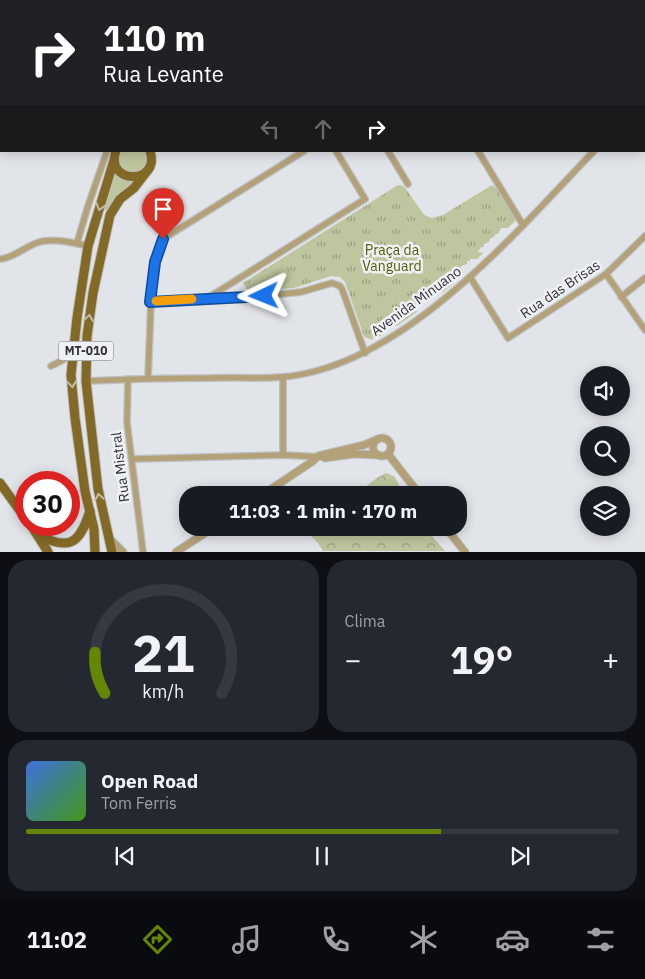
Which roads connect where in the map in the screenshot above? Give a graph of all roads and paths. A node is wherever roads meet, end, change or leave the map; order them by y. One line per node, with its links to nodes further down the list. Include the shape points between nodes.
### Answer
1 (107, 152): 13 (street)
2 (302, 152): 21 (street, via 163,239 155,262)
3 (337, 152): 19 (street, via 365,199)
4 (389, 152): 10 (street)
5 (479, 152): 11 (street)
6 (593, 152): 11 (street, Avenida Minuano)
7 (152, 154): 9 (main road, MT-010)
8 (115, 156): 9 (main road, MT-010, via 118,170 127,176 138,177); 14 (main road, MT-010, one-way to 14)
9 (147, 172): 29 (main road, MT-010, one-way to 9, via 88,328 107,225 118,201)
10 (408, 184)
11 (524, 224): 17 (street, Avenida Minuano)
12 (645, 236): 16 (street, Rua das Brisas)
13 (77, 243): 14 (street); 15 (street, via 43,241)
14 (88, 246): 24 (main road, MT-010)
15 (0, 259)
16 (606, 274): 17 (street, Rua das Brisas, via 508,338); 20 (street)
17 (470, 277): 23 (street, Avenida Minuano, via 405,328)
18 (645, 278): 20 (street)
19 (209, 297): 21 (street); 23 (street, via 282,294 336,284 342,289)
20 (622, 298): 22 (street)
21 (150, 302): 27 (street)
22 (645, 330)
23 (365, 353): 26 (street, Avenida Minuano, via 322,369)
24 (73, 356): 25 (street); 40 (main road, MT-010, one-way to 40, via 75,418)
25 (51, 366)
26 (283, 377): 27 (street, Avenida Minuano); 32 (street)
27 (148, 378): 28 (street, Avenida Minuano)
28 (128, 379): 29 (street, Avenida Minuano); 35 (street, Rua Mistral, via 127,422)
29 (86, 382): 47 (main road, MT-010, one-way to 29, via 98,489)
30 (376, 440): 31 (street, via 388,440 391,448); 33 (street, via 372,447); 34 (street)
31 (388, 454): 33 (street); 38 (street)
32 (284, 455): 34 (street); 35 (street)
33 (379, 456): 34 (street, via 354,454)
34 (319, 458): 37 (street)
35 (132, 459): 52 (street, Rua Mistral)
36 (0, 483): 39 (main road)
37 (276, 486)
38 (413, 486)
39 (15, 504)
40 (90, 510): 43 (main road); 49 (main road)
41 (39, 536): 48 (main road)
42 (40, 536): 44 (main road, via 57,545 75,542)
43 (80, 536)
44 (80, 536)
45 (201, 536): 53 (street)
46 (452, 536): 54 (street)
47 (108, 538): 50 (main road, MT-010); 51 (street)
48 (48, 552)
49 (95, 552)
50 (112, 552)
51 (123, 552)
52 (143, 552)
53 (176, 552)
54 (465, 552)

